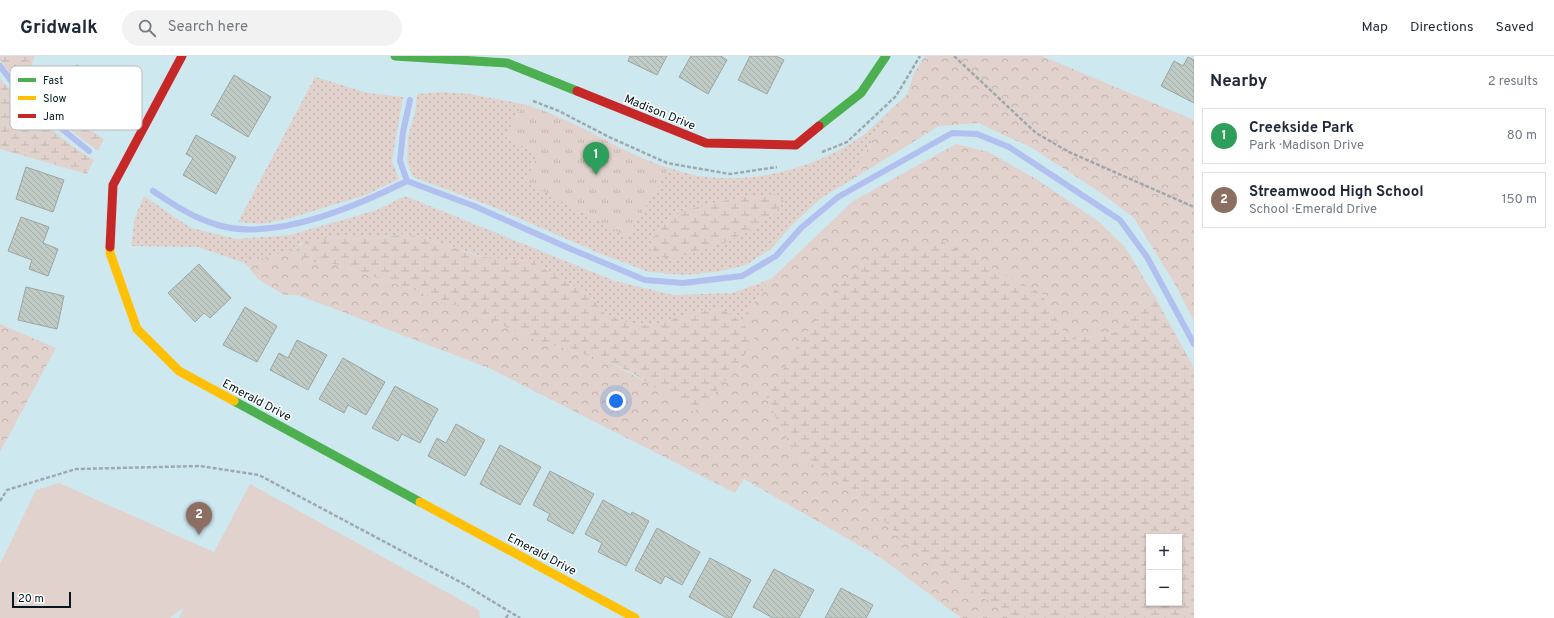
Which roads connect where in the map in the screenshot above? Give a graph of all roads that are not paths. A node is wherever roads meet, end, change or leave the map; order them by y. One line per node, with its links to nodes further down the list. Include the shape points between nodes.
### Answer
1 (182, 56): 5 (street, Emerald Drive)
2 (395, 56): 3 (street, Madison Drive, via 507,62 706,144 796,145 861,93)
3 (886, 56)
4 (142, 130): 6 (street, Emerald Drive, via 112,185 110,253 137,329 179,371)
5 (142, 130)
6 (635, 618)

